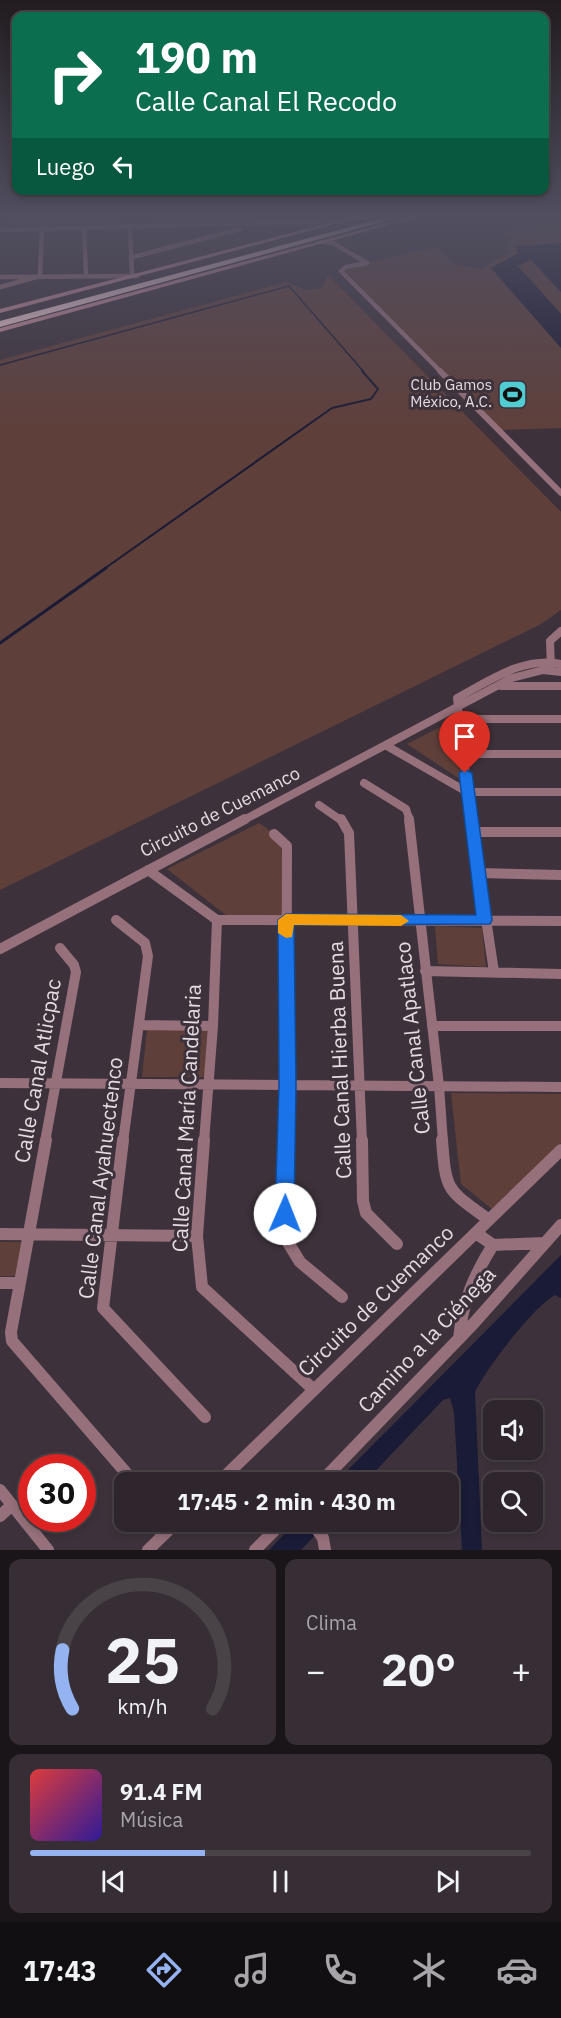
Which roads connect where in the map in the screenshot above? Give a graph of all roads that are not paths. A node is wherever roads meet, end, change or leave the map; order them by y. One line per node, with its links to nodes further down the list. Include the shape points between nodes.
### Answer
1 (81, 289): 10 (main road)
2 (111, 289): 9 (highway)
3 (114, 289): 9 (highway)
4 (125, 289): 11 (highway)
5 (148, 289): 8 (highway)
6 (150, 289): 8 (main road)
7 (360, 289): 13 (street)
8 (144, 291): 12 (main road)
9 (90, 296): 11 (highway)
10 (0, 311)
11 (0, 322)
12 (0, 330)
13 (561, 493)
14 (561, 631): 16 (street, via 550,641)
15 (561, 664): 16 (street, Circuito de Cuemanco)
16 (551, 666): 17 (street, Circuito de Cuemanco); 18 (street, Circuito de Cuemanco); 20 (street, Circuito de Cuemanco, via 507,670 459,695)
17 (561, 672)
18 (498, 686): 19 (street); 20 (street, Circuito de Cuemanco)
19 (561, 686)
20 (457, 707): 21 (street); 23 (street, Circuito de Cuemanco)
21 (459, 719): 22 (street); 24 (street)
22 (561, 719)
23 (387, 746): 27 (street); 33 (street, Circuito de Cuemanco)
24 (464, 754): 25 (street); 27 (street)
25 (561, 754)
26 (364, 783): 41 (street, Calle Canal Apatlaco, via 406,809 409,815)
27 (467, 792): 28 (street); 30 (street)
28 (561, 792)
29 (319, 805): 40 (street, Calle Canal Hierba Buena, via 346,825)
30 (474, 832): 31 (street); 34 (street)
31 (561, 832)
32 (274, 834): 38 (street, via 287,846)
33 (148, 870): 37 (street); 44 (street, Circuito de Cuemanco)
34 (479, 873): 35 (street); 39 (street)
35 (561, 875)
36 (116, 920): 48 (street, Calle Canal Ayahuectenco, via 148,949)
37 (217, 920): 38 (street); 49 (street, Calle Canal María Candelaria)
38 (286, 920): 40 (street); 56 (street)
39 (485, 920): 41 (street); 42 (street); 46 (street)
40 (353, 921): 41 (street); 57 (street, Calle Canal Hierba Buena)
41 (418, 921): 45 (street, Calle Canal Apatlaco)
42 (561, 921)
43 (60, 948): 53 (street, Calle Canal Atlicpac, via 76,972)
44 (0, 949)
45 (425, 971): 46 (street); 50 (street, Calle Canal Apatlaco)
46 (494, 972): 47 (street)
47 (561, 974)
48 (139, 1025): 49 (street); 54 (street, Calle Canal Ayahuectenco)
49 (213, 1026): 55 (street, Calle Canal María Candelaria)
50 (432, 1026): 51 (street); 58 (street, Calle Canal Apatlaco)
51 (561, 1026)
52 (0, 1083): 53 (street)
53 (55, 1083): 54 (street); 65 (street, Calle Canal Atlicpac)
54 (131, 1083): 55 (street); 66 (street, Calle Canal Ayahuectenco)
55 (208, 1084): 56 (street); 67 (street, Calle Canal María Candelaria)
56 (288, 1085): 57 (street); 73 (street, via 284,1236 287,1248)
57 (362, 1086): 58 (street); 69 (street, Calle Canal Hierba Buena, via 363,1201 366,1213)
58 (439, 1086): 59 (street); 61 (street, Calle Canal Apatlaco, via 445,1181 457,1196)
59 (561, 1087)
60 (561, 1150): 61 (street, Circuito de Cuemanco)
61 (489, 1220): 63 (street, Circuito de Cuemanco)
62 (561, 1225): 68 (street, Camino a la Ciénega)
63 (476, 1233): 70 (street); 75 (street, Circuito de Cuemanco)
64 (0, 1234): 65 (street)
65 (29, 1234): 66 (street); 72 (street, Calle Canal Atlicpac)
66 (110, 1234): 67 (street); 76 (street, Calle Canal Ayahuectenco, via 103,1308)
67 (196, 1236): 75 (street, Calle Canal María Candelaria, via 202,1287)
68 (543, 1243): 70 (street); 74 (street, Camino a la Ciénega)
69 (397, 1244)
70 (493, 1245): 74 (street, via 466,1291)
71 (0, 1282): 72 (street)
72 (20, 1283): 77 (street, Calle Canal Atlicpac, via 12,1341)
73 (342, 1297)
74 (459, 1339): 79 (street, Camino a la Ciénega)
75 (314, 1390): 78 (street, Circuito de Cuemanco)
76 (205, 1417)
77 (125, 1472)
78 (229, 1472)
79 (331, 1472)
80 (0, 1490): 81 (street)
81 (12, 1505): 82 (street); 85 (street)
82 (0, 1516)
83 (167, 1532): 86 (street)
84 (273, 1532): 87 (street)
85 (48, 1550)
86 (148, 1550)
87 (255, 1550)

